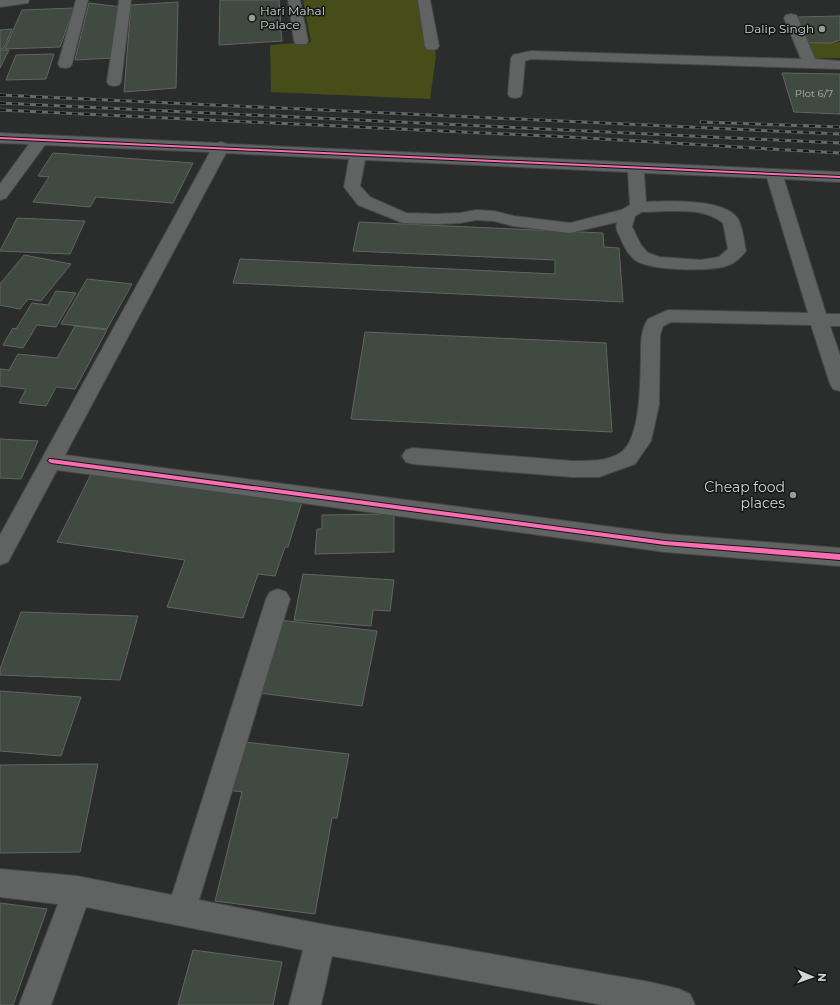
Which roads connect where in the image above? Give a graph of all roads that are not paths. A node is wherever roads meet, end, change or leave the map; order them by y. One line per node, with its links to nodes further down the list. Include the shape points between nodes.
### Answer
1 (23, 0): 6 (street)
2 (82, 0): 11 (street)
3 (125, 0): 13 (street)
4 (294, 0): 8 (street)
5 (424, 0): 9 (street)
6 (0, 3)
7 (791, 18): 10 (street)
8 (301, 41)
9 (432, 46)
10 (810, 63): 12 (street); 14 (street, via 531,55 518,58)
11 (65, 64)
12 (840, 65)
13 (114, 82)
14 (515, 94)
15 (0, 138): 16 (street)
16 (41, 139): 17 (street); 22 (street)
17 (221, 147): 18 (street); 29 (street)
18 (358, 154): 19 (street); 23 (street, via 352,186 364,201 403,218 437,220 476,215 494,216 570,228)
19 (636, 168): 20 (street); 23 (street)
20 (774, 174): 21 (street); 24 (street)
21 (840, 177)
22 (0, 195)
23 (632, 210): 23 (street, via 666,206 702,208 720,213 731,221 737,251 724,261 701,265 659,262 642,257 633,246 624,227)
24 (818, 320): 25 (street); 26 (street); 28 (street, via 668,316 655,323 651,335 649,405 640,440 628,458 599,469)
25 (840, 320)
26 (837, 365): 27 (street)
27 (840, 384)
28 (413, 456)
29 (51, 461): 30 (street); 31 (street, via 665,543)
30 (0, 556)
31 (840, 557)
32 (278, 599): 35 (street)
33 (0, 884): 34 (street)
34 (77, 891): 35 (street); 37 (street)
35 (181, 912): 36 (street)
36 (321, 939): 38 (street); 39 (street)
37 (35, 1005)
38 (305, 1005)
39 (679, 1005)

